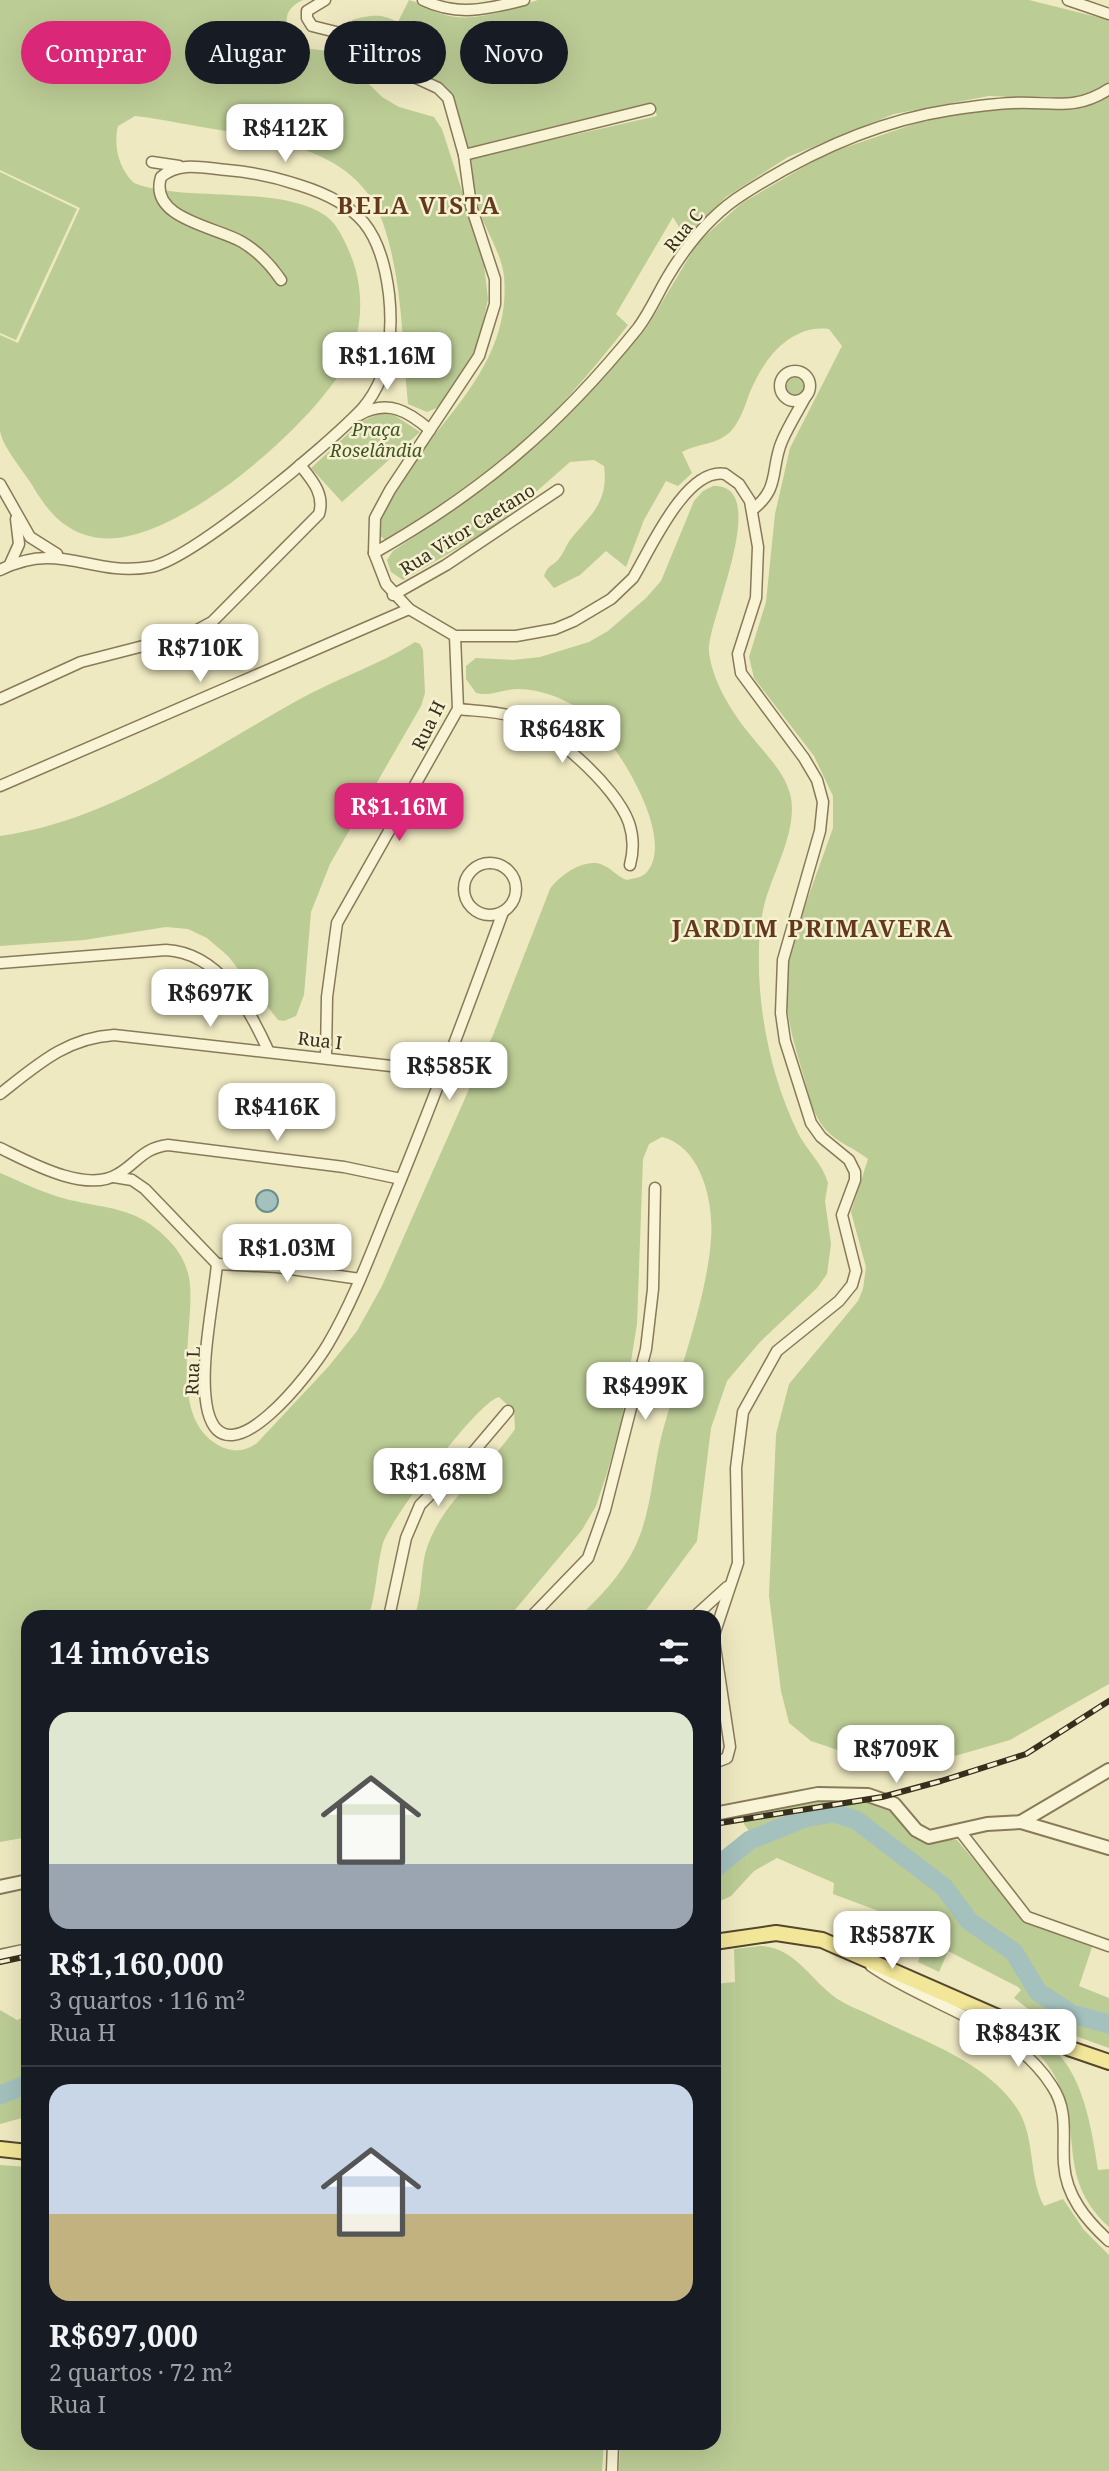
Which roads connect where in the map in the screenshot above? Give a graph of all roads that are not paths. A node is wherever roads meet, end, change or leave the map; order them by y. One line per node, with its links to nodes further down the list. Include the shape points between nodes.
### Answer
1 (423, 0): 2 (street, via 470,11)
2 (524, 0)
3 (1068, 0): 5 (street)
4 (320, 2): 8 (street, via 306,15 312,26 356,37 397,69 444,92)
5 (1109, 14)
6 (1109, 89): 20 (street, Rua C, via 1070,106 1009,103 918,116 821,151 745,192 698,233 641,323 541,435 485,482)
7 (650, 109): 8 (street)
8 (464, 155): 14 (street, via 467,191 495,279 495,304 478,356)
9 (152, 162): 10 (street)
10 (183, 166): 11 (street, via 161,177 159,192 167,207 241,241 261,255); 13 (street, via 253,172 305,187 347,205 370,228 388,284 390,338 377,387)
11 (281, 280)
12 (806, 396): 18 (street, via 783,439 773,485)
13 (343, 428): 14 (street, via 368,411 388,407 410,413); 15 (street)
14 (430, 430): 20 (street, via 381,504 373,531)
15 (300, 465): 21 (street, via 203,540 154,566 117,570); 26 (street, via 317,488 319,514 212,622 190,634 81,662)
16 (0, 484): 19 (street)
17 (558, 490): 23 (street, Rua Vitor Caetano, via 446,565)
18 (752, 510): 25 (street, via 734,480 725,474 711,475 682,497 634,578 586,615 535,633); 45 (street, via 758,589 739,666 749,688 811,770 823,802 820,831 783,960 782,1028 811,1123 855,1172 842,1215 856,1270 852,1285 839,1301 777,1351 743,1412 736,1468 738,1563)
19 (14, 512): 21 (street, via 35,541); 22 (street, via 19,544 16,556)
20 (374, 553): 23 (street)
21 (67, 558): 22 (street, via 38,556)
22 (4, 568)
23 (393, 594): 24 (street)
24 (409, 609): 25 (street); 28 (street)
25 (455, 636): 27 (street, Rua H)
26 (0, 699)
27 (458, 709): 29 (street, via 513,716 556,740 589,768 628,820 634,848); 33 (street, Rua H, via 337,923 327,998)
28 (0, 786)
29 (630, 865)
30 (503, 912): 30 (street, via 480,914 466,901 465,881 477,866 499,864 512,876 516,894); 34 (street)
31 (0, 963): 32 (street, via 166,950 190,954 206,962 229,985)
32 (268, 1050): 33 (street, Rua I); 35 (street, Rua I, via 94,1036 55,1052)
33 (326, 1056): 34 (street, Rua I)
34 (445, 1072): 39 (street)
35 (0, 1094)
36 (0, 1148): 38 (street, via 70,1177)
37 (136, 1157): 38 (street); 39 (street, via 167,1145); 41 (street, via 135,1174)
38 (114, 1177): 41 (street, via 132,1180)
39 (401, 1179): 43 (street)
40 (655, 1188): 47 (street, via 653,1289 646,1349 606,1510 588,1558)
41 (145, 1189): 42 (street)
42 (217, 1264): 43 (street); 43 (street, Rua L, via 206,1397 212,1423 227,1437 248,1431 302,1379 328,1344)
43 (360, 1279)
44 (508, 1411): 46 (street, via 420,1506 406,1538)
45 (728, 1587): 48 (street); 49 (street)
46 (391, 1610)
47 (538, 1610)
48 (702, 1610)
49 (721, 1612)
50 (721, 1685): 51 (street, via 730,1747 727,1758)
51 (721, 1761)
52 (1109, 1770): 54 (street)
53 (721, 1813): 55 (street, via 833,1793 882,1797 919,1833 929,1836)
54 (1021, 1822): 55 (street); 56 (street)
55 (960, 1831): 60 (street, via 1027,1917)
56 (1109, 1848)
57 (21, 1882): 58 (street)
58 (0, 1887)
59 (721, 1941): 63 (main road, via 794,1934 847,1950)
60 (1109, 1945)
61 (21, 1950): 62 (street)
62 (0, 1955)
63 (910, 1984): 64 (main road); 67 (street, via 1011,2043 1047,2078 1063,2109 1063,2162 1068,2184 1084,2216)
64 (1109, 2062)
65 (0, 2149): 66 (main road)
66 (21, 2151)
67 (1109, 2241)
68 (613, 2450): 69 (street)
69 (612, 2471)

